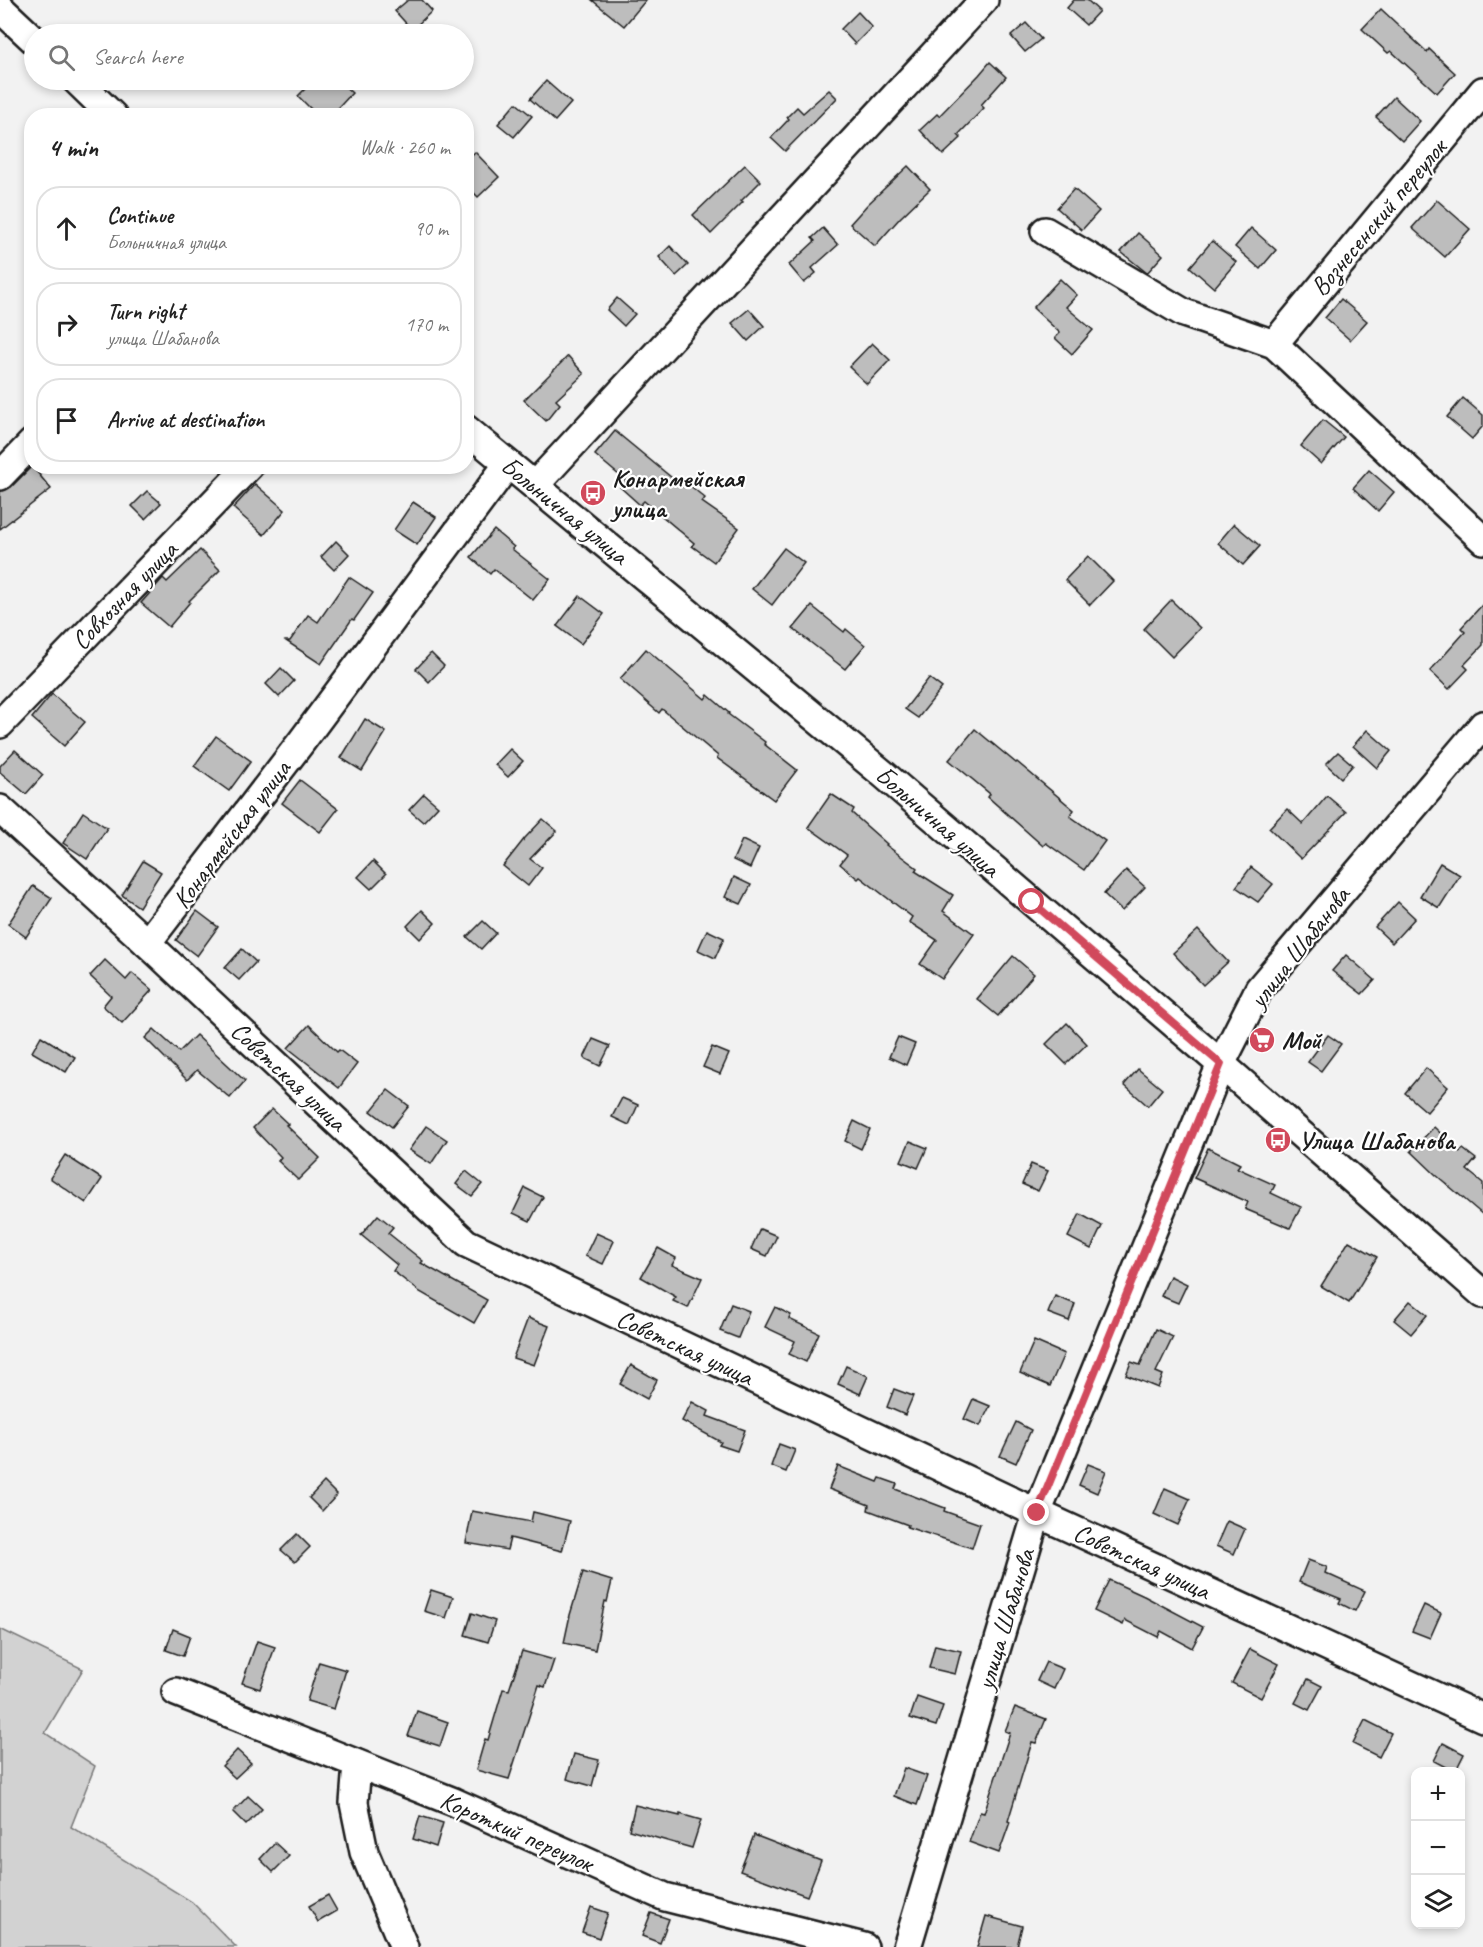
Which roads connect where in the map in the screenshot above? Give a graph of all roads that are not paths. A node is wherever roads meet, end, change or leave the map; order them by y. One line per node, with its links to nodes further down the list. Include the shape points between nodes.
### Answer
1 (984, 0): 14 (street)
2 (2, 14): 3 (street)
3 (24, 32)
4 (86, 90): 6 (street)
5 (1483, 91): 8 (street, Вознесенский переулок)
6 (105, 108)
7 (1045, 231): 8 (street, via 1184,313)
8 (1274, 344): 15 (street)
9 (474, 436): 11 (street, Больничная улица)
10 (24, 451): 13 (street)
11 (508, 464): 14 (street, Больничная улица); 19 (street, Конармейская улица)
12 (241, 474): 16 (street, Совхозная улица)
13 (0, 476)
14 (535, 486): 20 (street, Больничная улица, via 882,773)
15 (1483, 540)
16 (0, 724)
17 (1483, 725): 20 (street, улица Шабанова, via 1259,989)
18 (0, 809): 19 (street, Советская улица)
19 (147, 943): 22 (street, Советская улица, via 466,1243)
20 (1221, 1064): 21 (street, Больничная улица); 22 (street, улица Шабанова)
21 (1483, 1294)
22 (1037, 1513): 24 (street, Советская улица); 28 (street, улица Шабанова)
23 (176, 1692): 25 (street, Короткий переулок)
24 (1483, 1718)
25 (357, 1764): 26 (street, via 354,1803 364,1852); 27 (street, Короткий переулок, via 454,1802 665,1897)
26 (404, 1947)
27 (864, 1947)
28 (906, 1947)

